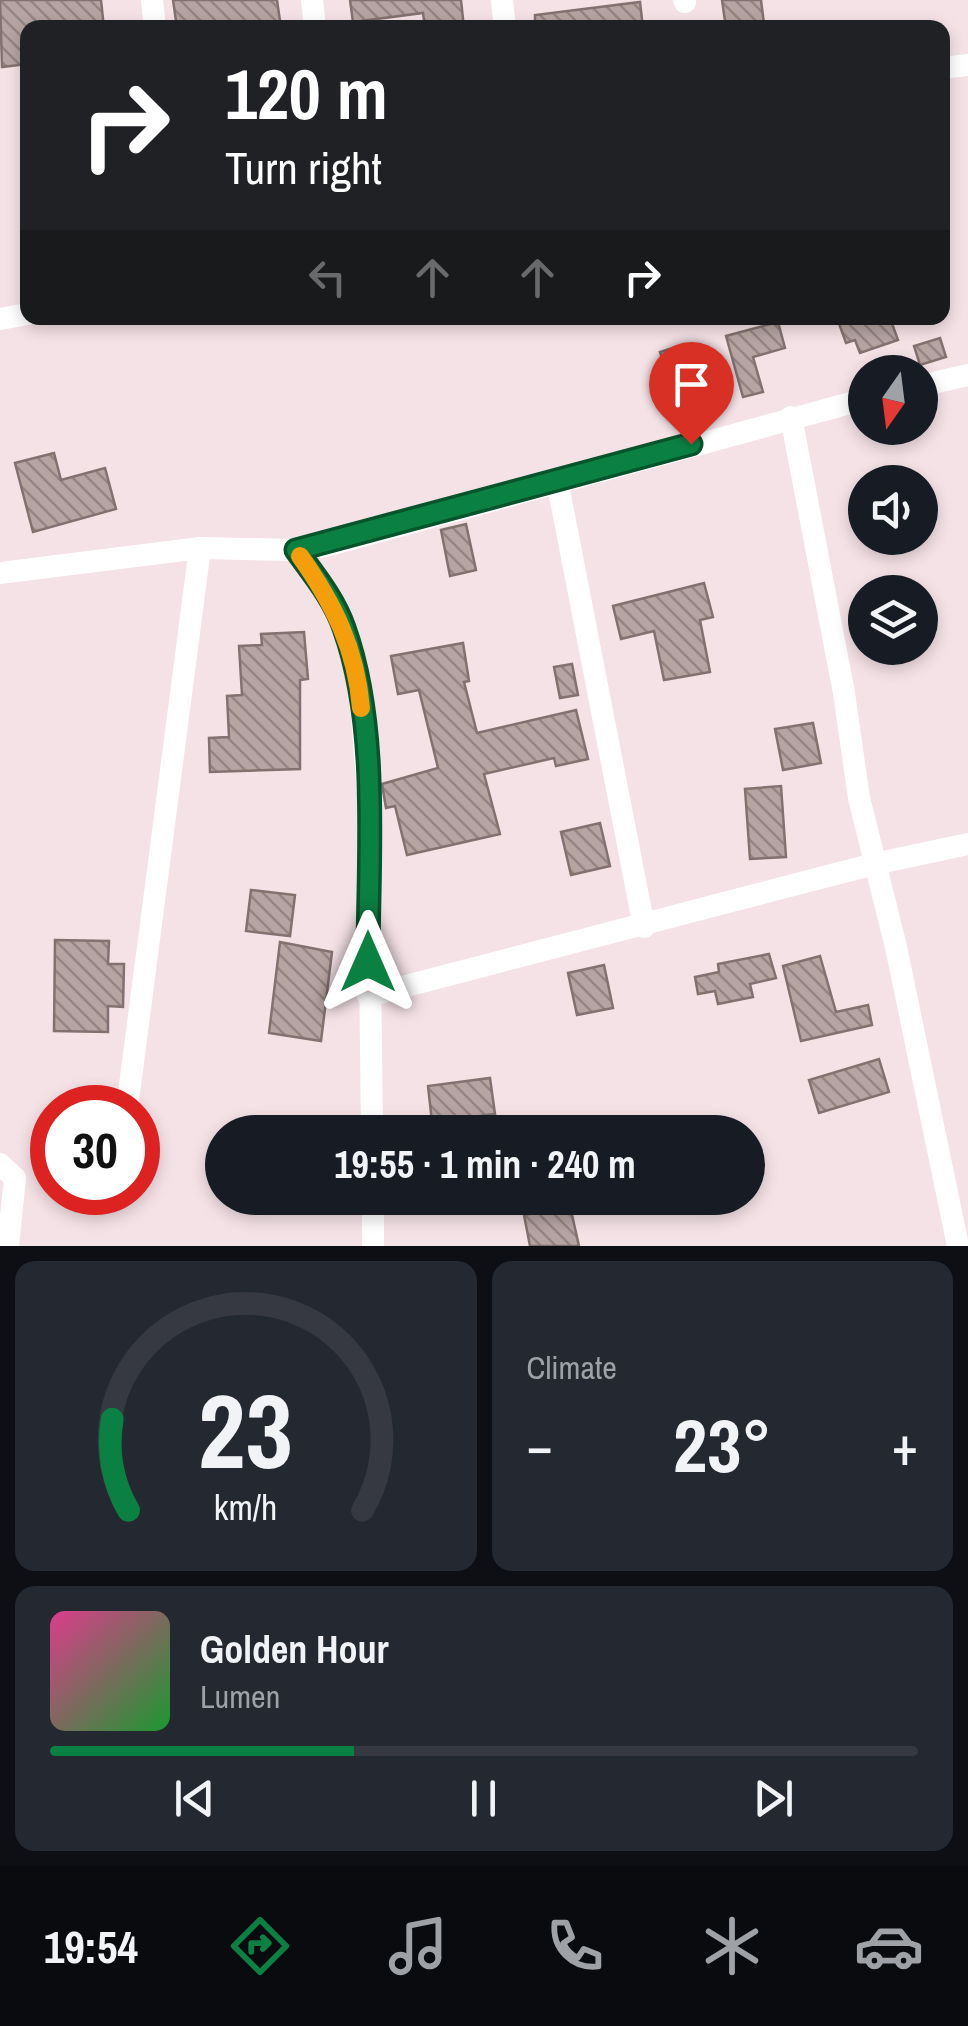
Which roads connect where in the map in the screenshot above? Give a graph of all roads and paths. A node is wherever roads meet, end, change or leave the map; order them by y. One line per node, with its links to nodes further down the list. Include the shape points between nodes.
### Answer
1 (968, 375): 2 (street)
2 (938, 382)
3 (848, 403): 4 (street)
4 (791, 417): 5 (street); 10 (street)
5 (557, 480): 7 (street); 11 (street)
6 (200, 548): 7 (street); 8 (street); 13 (street)
7 (296, 550): 12 (street, via 339,616 360,692 368,794)
8 (0, 573)
9 (968, 844): 10 (street)
10 (874, 864): 11 (street); 19 (street)
11 (644, 927): 12 (street)
12 (368, 996): 14 (street)
13 (130, 1085)
14 (372, 1115)
15 (0, 1164): 17 (street, via 14,1178)
16 (374, 1215): 18 (street)
17 (8, 1246)
18 (373, 1246)
19 (958, 1246)

